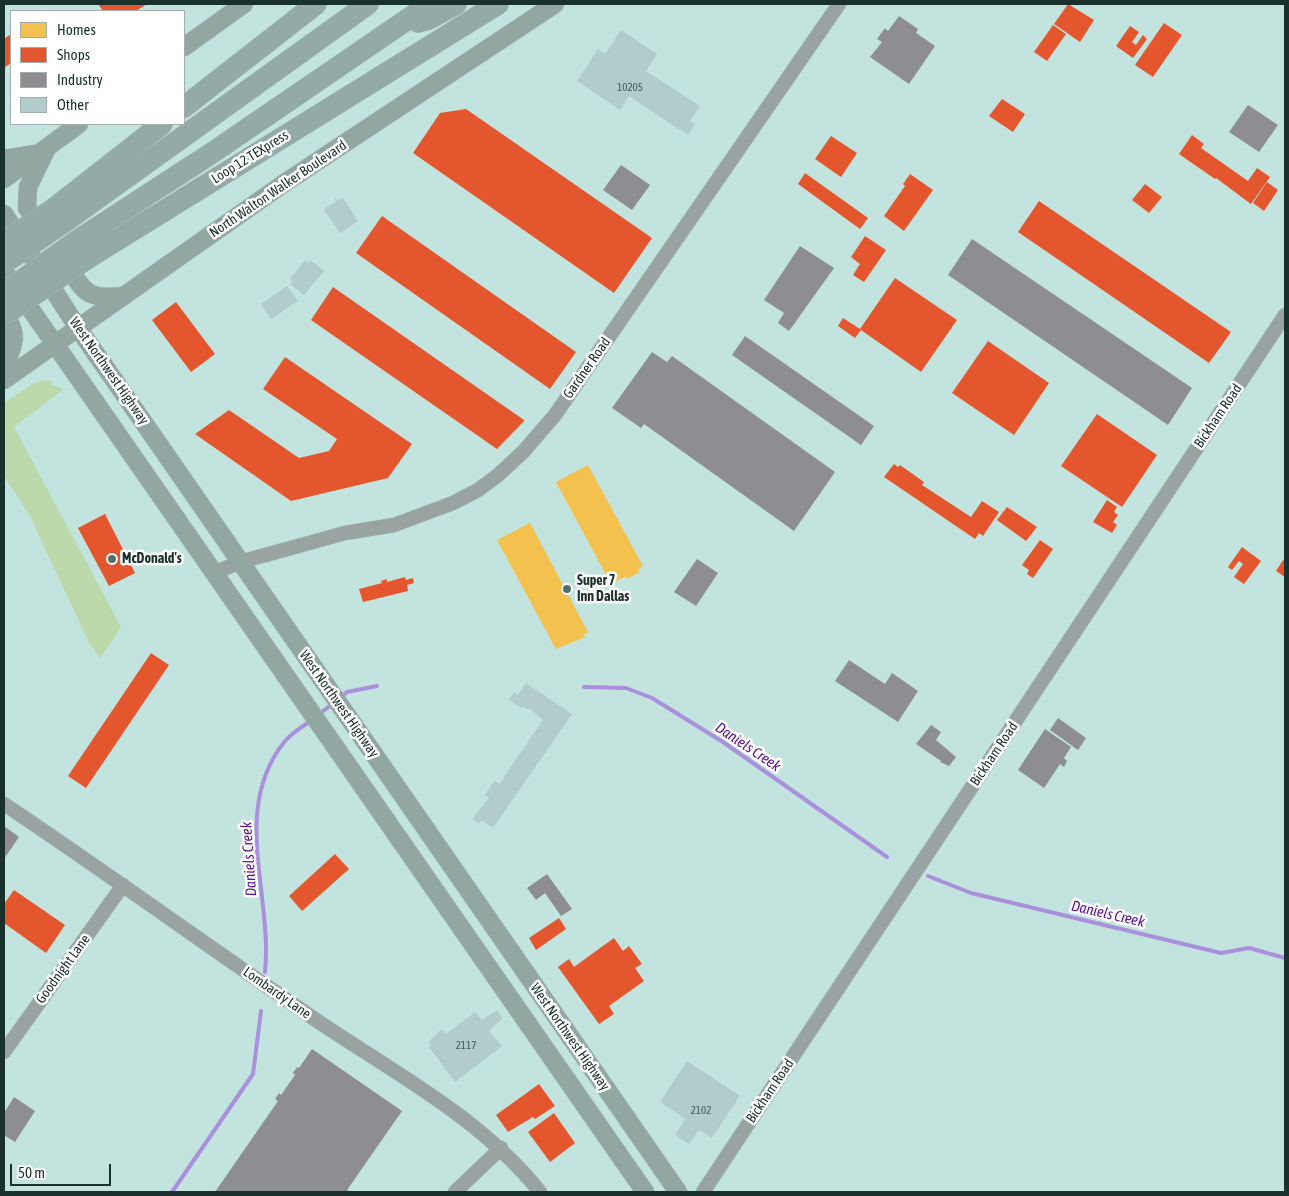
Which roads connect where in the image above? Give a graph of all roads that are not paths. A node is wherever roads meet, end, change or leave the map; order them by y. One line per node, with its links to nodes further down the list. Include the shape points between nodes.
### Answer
1 (244, 4): 10 (main road)
2 (316, 4): 11 (highway)
3 (368, 4): 18 (highway)
4 (430, 4): 9 (highway)
5 (456, 4): 9 (highway, via 429,19)
6 (498, 4): 20 (highway, Loop 12 TEXpress)
7 (555, 4): 24 (main road, North Walton Walker Boulevard, via 284,184)
8 (838, 4): 31 (street, Gardner Road, via 646,286 555,415 522,452 478,490 436,509 394,525 345,533)
9 (393, 28): 20 (highway)
10 (185, 46)
11 (185, 106)
12 (78, 125): 14 (main road)
13 (161, 125): 18 (highway)
14 (43, 150): 15 (main road); 16 (main road); 24 (main road, via 28,187 27,208 85,292 101,298)
15 (4, 159)
16 (4, 179)
17 (4, 214): 27 (main road, West Northwest Highway)
18 (58, 216): 19 (highway, bridge); 21 (highway, bridge)
19 (4, 242)
20 (81, 250): 23 (highway, bridge); 25 (highway, Loop 12 TEXpress, bridge)
21 (4, 263)
22 (4, 271): 28 (main road, West Northwest Highway)
23 (4, 293)
24 (125, 296): 27 (main road, North Walton Walker Boulevard)
25 (4, 314): 29 (main road, via 14,326 14,339)
26 (1285, 315): 45 (street, Bickham Road)
27 (78, 328): 28 (main road, North Walton Walker Boulevard); 31 (main road, West Northwest Highway)
28 (55, 345): 30 (main road, North Walton Walker Boulevard); 32 (main road, West Northwest Highway)
29 (4, 367)
30 (4, 380)
31 (240, 562): 32 (street, Gardner Road); 35 (main road, West Northwest Highway)
32 (214, 573): 36 (main road, West Northwest Highway)
33 (4, 804): 34 (street, Lombardy Lane)
34 (123, 885): 38 (street, Goodnight Lane); 40 (street, Lombardy Lane, via 320,1023 461,1116)
35 (472, 897): 36 (main road); 37 (main road, West Northwest Highway)
36 (450, 912): 39 (main road, West Northwest Highway)
37 (573, 1042): 39 (main road); 44 (main road, West Northwest Highway)
38 (4, 1052)
39 (551, 1057): 43 (main road, West Northwest Highway)
40 (501, 1148): 41 (street); 42 (street, Lombardy Lane)
41 (455, 1192)
42 (540, 1192)
43 (645, 1192)
44 (678, 1192)
45 (703, 1192)

